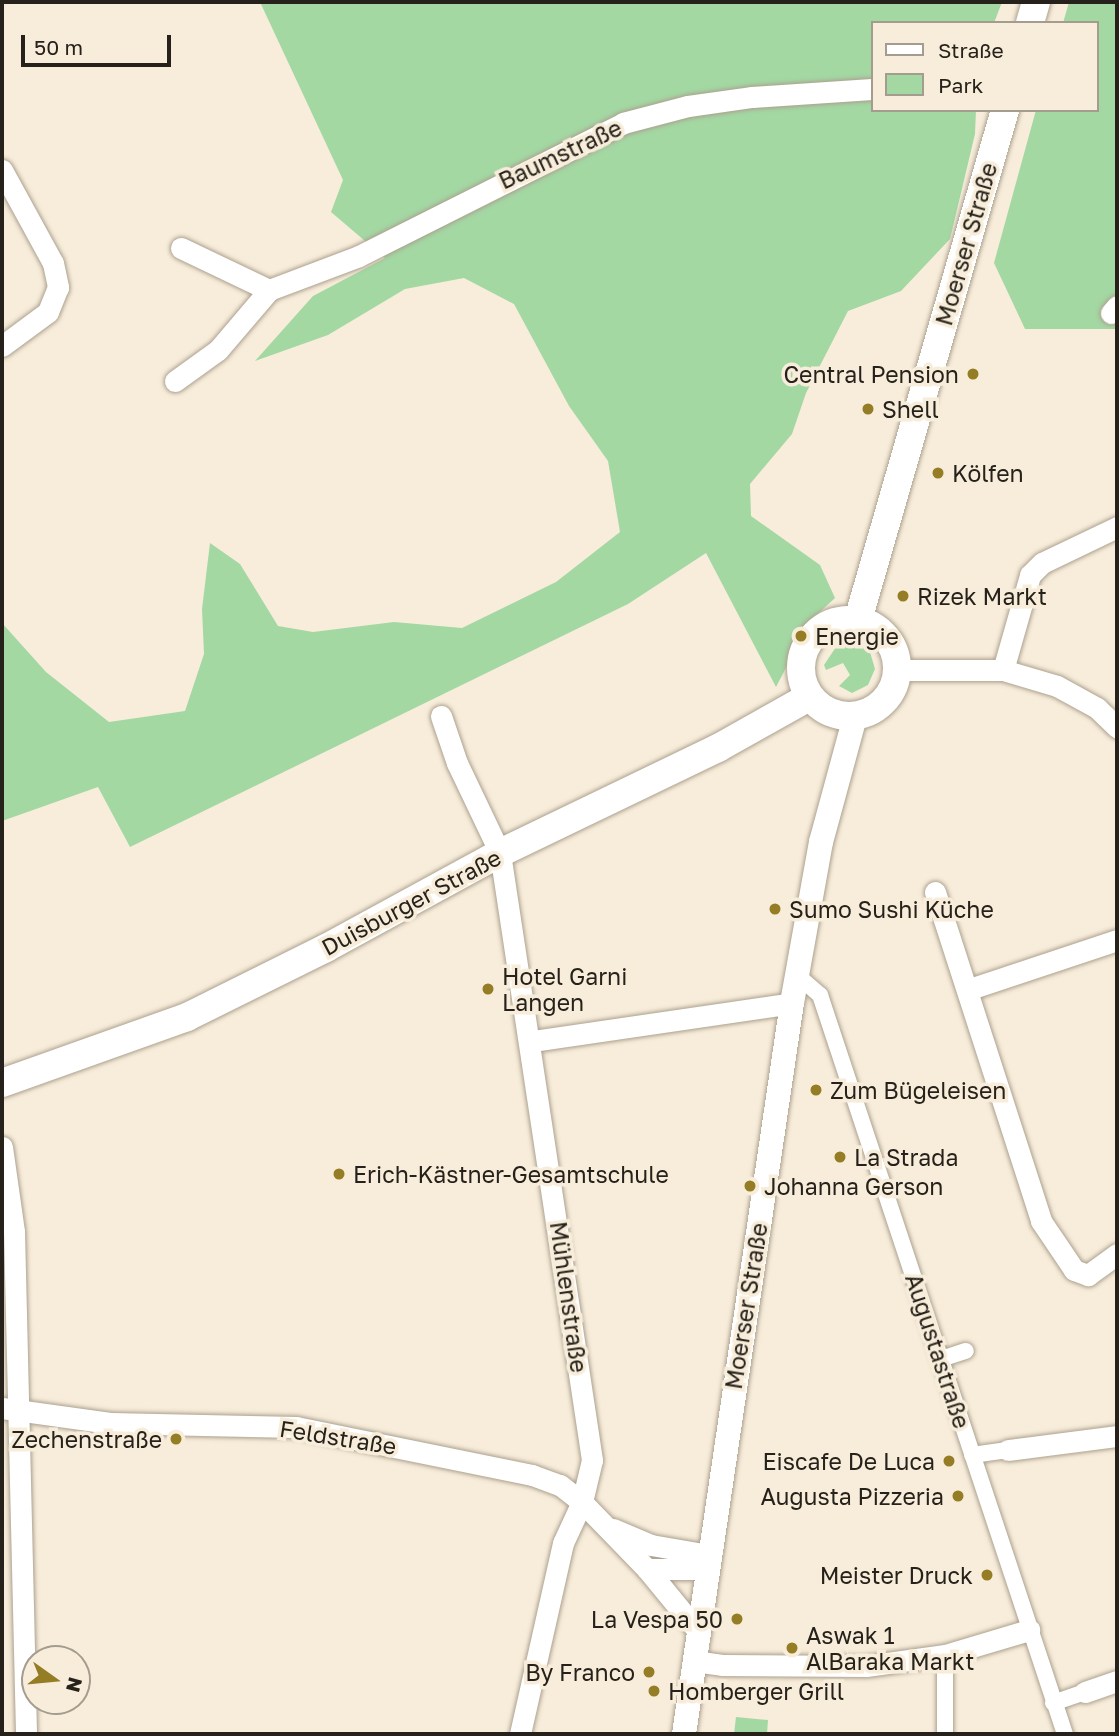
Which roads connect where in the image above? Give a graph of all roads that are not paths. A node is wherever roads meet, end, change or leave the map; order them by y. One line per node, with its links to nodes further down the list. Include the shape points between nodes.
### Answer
1 (1036, 2): 2 (main road)
2 (1031, 21)
3 (870, 89): 7 (street, Baumstraße, via 752,97 688,106 623,123 359,256)
4 (1004, 112): 11 (main road, Moerser Straße)
5 (2, 170): 8 (street, via 53,263 58,287 48,312)
6 (181, 248): 7 (street)
7 (269, 290): 9 (street, Baumstraße, via 218,350)
8 (2, 346)
9 (175, 381)
10 (1117, 527): 13 (street, via 1042,563 1030,575)
11 (858, 620): 12 (main road, via 887,638); 14 (main road, via 841,620 812,636 800,668)
12 (898, 670): 13 (street); 16 (main road, via 886,700)
13 (1003, 670): 17 (street, via 1057,685 1097,708)
14 (809, 697): 16 (main road, via 826,710); 18 (main road, Duisburger Straße, via 718,748)
15 (441, 716): 18 (street, Mühlenstraße, via 457,763)
16 (855, 717): 21 (street, Moerser Straße, via 821,842)
17 (1117, 727)
18 (500, 853): 24 (street, Mühlenstraße); 25 (main road, Duisburger Straße, via 187,1017)
19 (935, 892): 22 (street)
20 (1117, 940): 22 (street)
21 (797, 976): 23 (street, Moerser Straße); 29 (street, Augustastraße, via 820,995)
22 (967, 990): 27 (street, via 1041,1221 1074,1270 1088,1275)
23 (792, 1003): 24 (street); 36 (street, Moerser Straße)
24 (532, 1041): 34 (street, Mühlenstraße, via 592,1460)
25 (2, 1083)
26 (2, 1147): 30 (street, via 14,1231)
27 (1117, 1254)
28 (966, 1351): 29 (street)
29 (941, 1359): 33 (street, Augustastraße)
30 (9, 1410): 34 (street, Feldstraße, via 110,1423 296,1427 531,1475 561,1485); 45 (street)
31 (1117, 1436): 32 (street)
32 (1008, 1450): 33 (street)
33 (972, 1455): 38 (street, Augustastraße)
34 (582, 1502): 35 (street, Feldstraße); 46 (street, Mühlenstraße, via 563,1543)
35 (613, 1529): 36 (street, Feldstraße); 37 (street, Feldstraße)
36 (708, 1562): 37 (street); 39 (street, Moerser Straße)
37 (648, 1569): 39 (street, Feldstraße)
38 (1029, 1630): 40 (street); 44 (street, Augustastraße)
39 (698, 1631): 41 (street, Moerser Straße)
40 (945, 1655): 41 (street, via 866,1666); 48 (street)
41 (694, 1661): 47 (street, Moerser Straße)
42 (1117, 1681): 43 (street)
43 (1085, 1692): 44 (street)
44 (1053, 1703): 49 (street, Augustastraße)
45 (26, 1734)
46 (520, 1734)
47 (684, 1734)
48 (945, 1734)
49 (1065, 1734)

